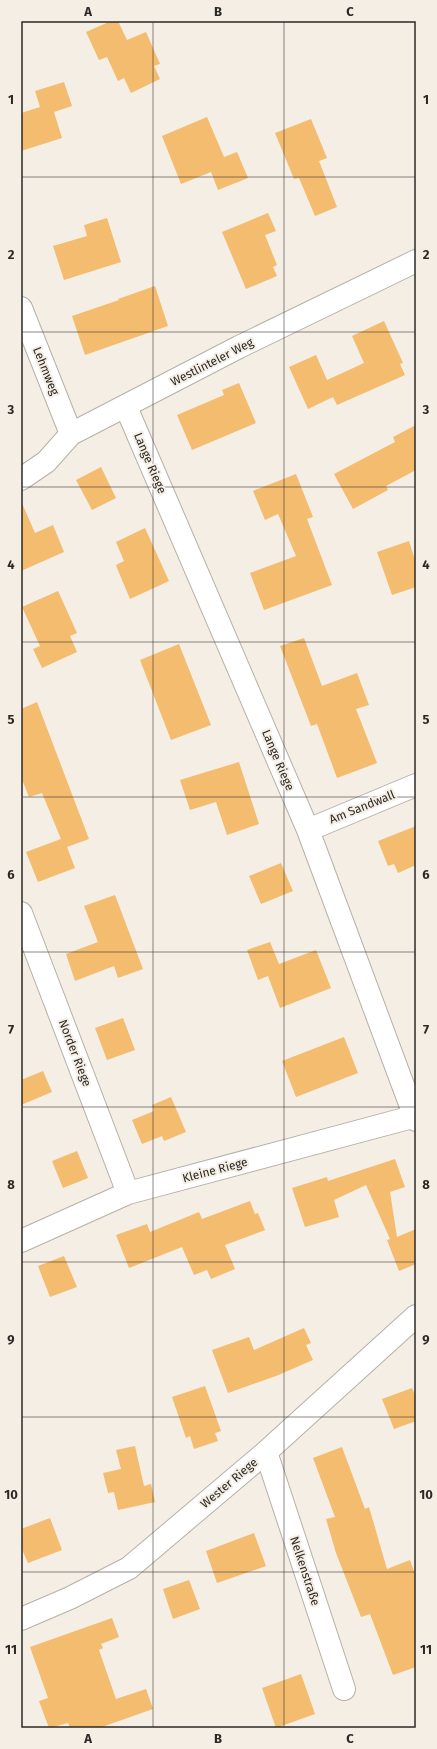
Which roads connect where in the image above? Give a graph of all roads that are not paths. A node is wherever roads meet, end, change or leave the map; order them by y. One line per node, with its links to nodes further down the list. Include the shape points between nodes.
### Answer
1 (416, 261): 3 (street, Westlinteler Weg)
2 (21, 308): 4 (street, Lehmweg)
3 (126, 407): 4 (street, Westlinteler Weg); 7 (street, Lange Riege)
4 (71, 434): 5 (street, Westlinteler Weg, via 46,462)
5 (21, 479)
6 (416, 785): 7 (street, Am Sandwall)
7 (308, 830): 9 (street, Lange Riege)
8 (21, 912): 10 (street, Norder Riege)
9 (416, 1118): 10 (street, Kleine Riege)
10 (128, 1193): 11 (street, Kleine Riege)
11 (21, 1241)
12 (416, 1316): 13 (street, Wester Riege)
13 (266, 1452): 14 (street, Wester Riege, via 129,1568); 15 (street, Nelkenstraße)
14 (21, 1619)
15 (344, 1689)

